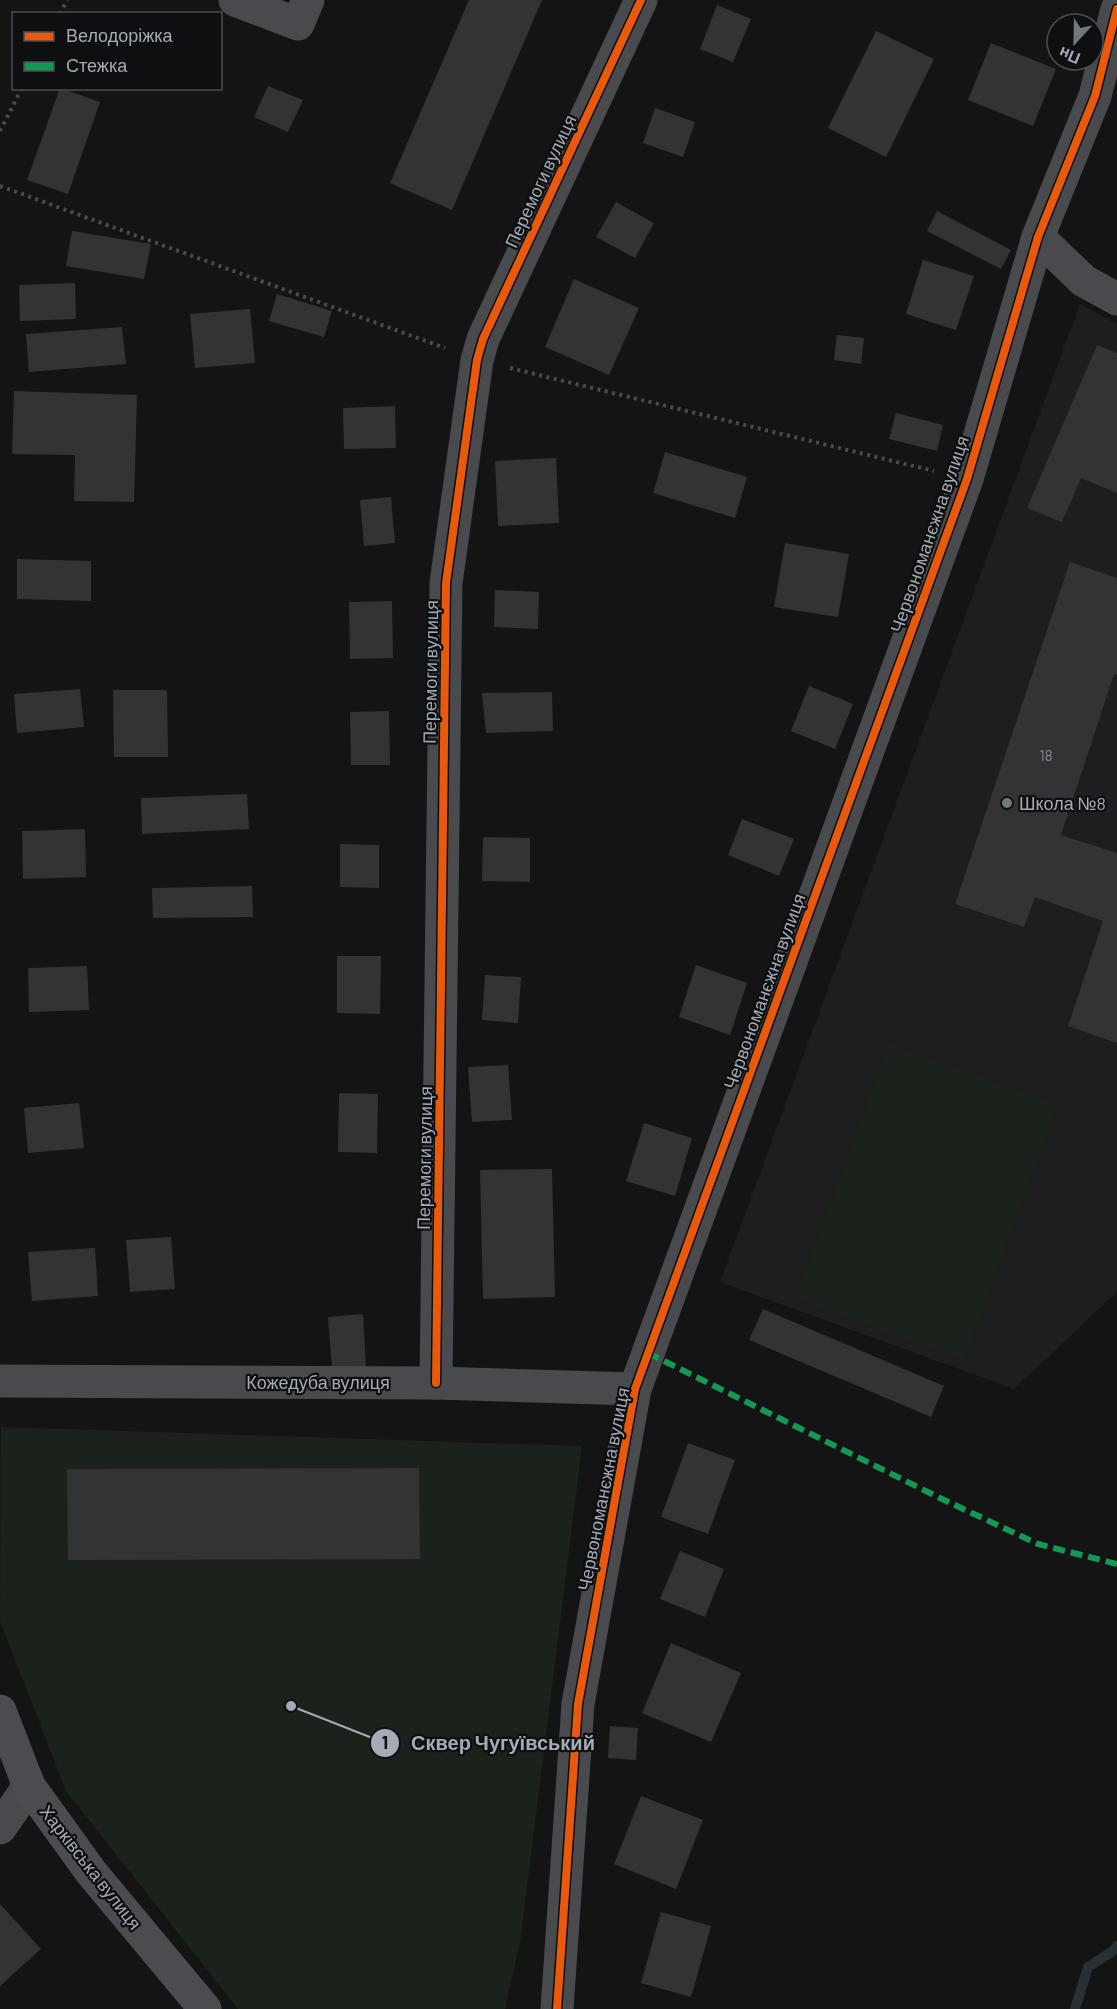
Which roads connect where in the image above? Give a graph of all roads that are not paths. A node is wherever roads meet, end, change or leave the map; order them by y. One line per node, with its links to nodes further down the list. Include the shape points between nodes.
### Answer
1 (235, 0): 2 (street, via 298,24)
2 (308, 0)
3 (641, 0): 8 (street, Перемоги вулиця, via 483,339 477,360 446,583)
4 (1117, 9): 5 (street, Червономанєжна вулиця, via 1095,96)
5 (1038, 237): 6 (street, via 1084,281); 9 (street, Червономанєжна вулиця, via 967,479)
6 (1117, 299)
7 (0, 1381): 8 (street, Кожедуба вулиця)
8 (436, 1383): 9 (street, Кожедуба вулиця)
9 (635, 1389): 14 (street, Червономанєжна вулиця, via 578,1704)
10 (0, 1711): 11 (main road, Харківська вулиця)
11 (29, 1786): 12 (street); 13 (main road, Харківська вулиця, via 92,1872)
12 (0, 1828)
13 (205, 2009)
14 (557, 2009)

